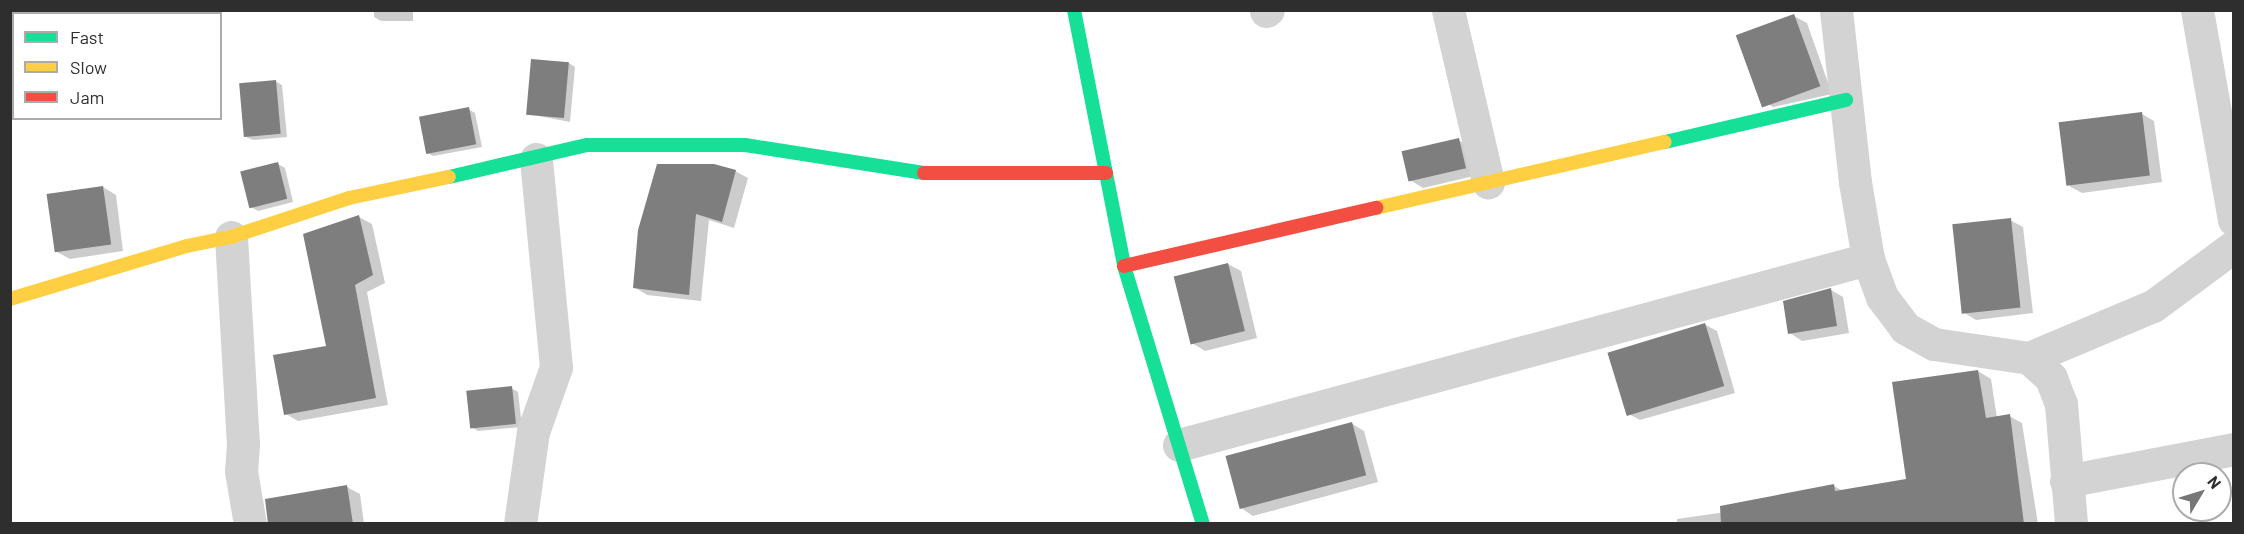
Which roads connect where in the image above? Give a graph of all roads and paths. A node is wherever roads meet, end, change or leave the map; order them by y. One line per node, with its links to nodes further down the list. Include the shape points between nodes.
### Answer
1 (1074, 10): 7 (street)
2 (1448, 10): 8 (street)
3 (1836, 10): 5 (street)
4 (2197, 10): 9 (street)
5 (1846, 100): 8 (street); 12 (street)
6 (536, 159): 7 (street, via 587,144 745,145 923,173); 10 (street, via 349,198); 20 (street, via 556,367 533,432)
7 (1106, 173): 13 (street)
8 (1488, 182): 13 (street)
9 (2234, 220)
10 (231, 237): 14 (street, via 187,246); 19 (street, via 242,471)
11 (2234, 246): 15 (street, via 2153,306)
12 (1868, 259): 15 (street, via 1882,297 1905,328 1934,344); 16 (street)
13 (1124, 266): 16 (street)
14 (10, 299)
15 (2029, 358): 18 (street, via 2051,378 2061,404)
16 (1179, 444): 21 (street)
17 (2234, 449): 18 (street)
18 (2066, 481): 22 (street)
19 (250, 524)
20 (520, 524)
21 (1203, 524)
22 (2071, 524)

